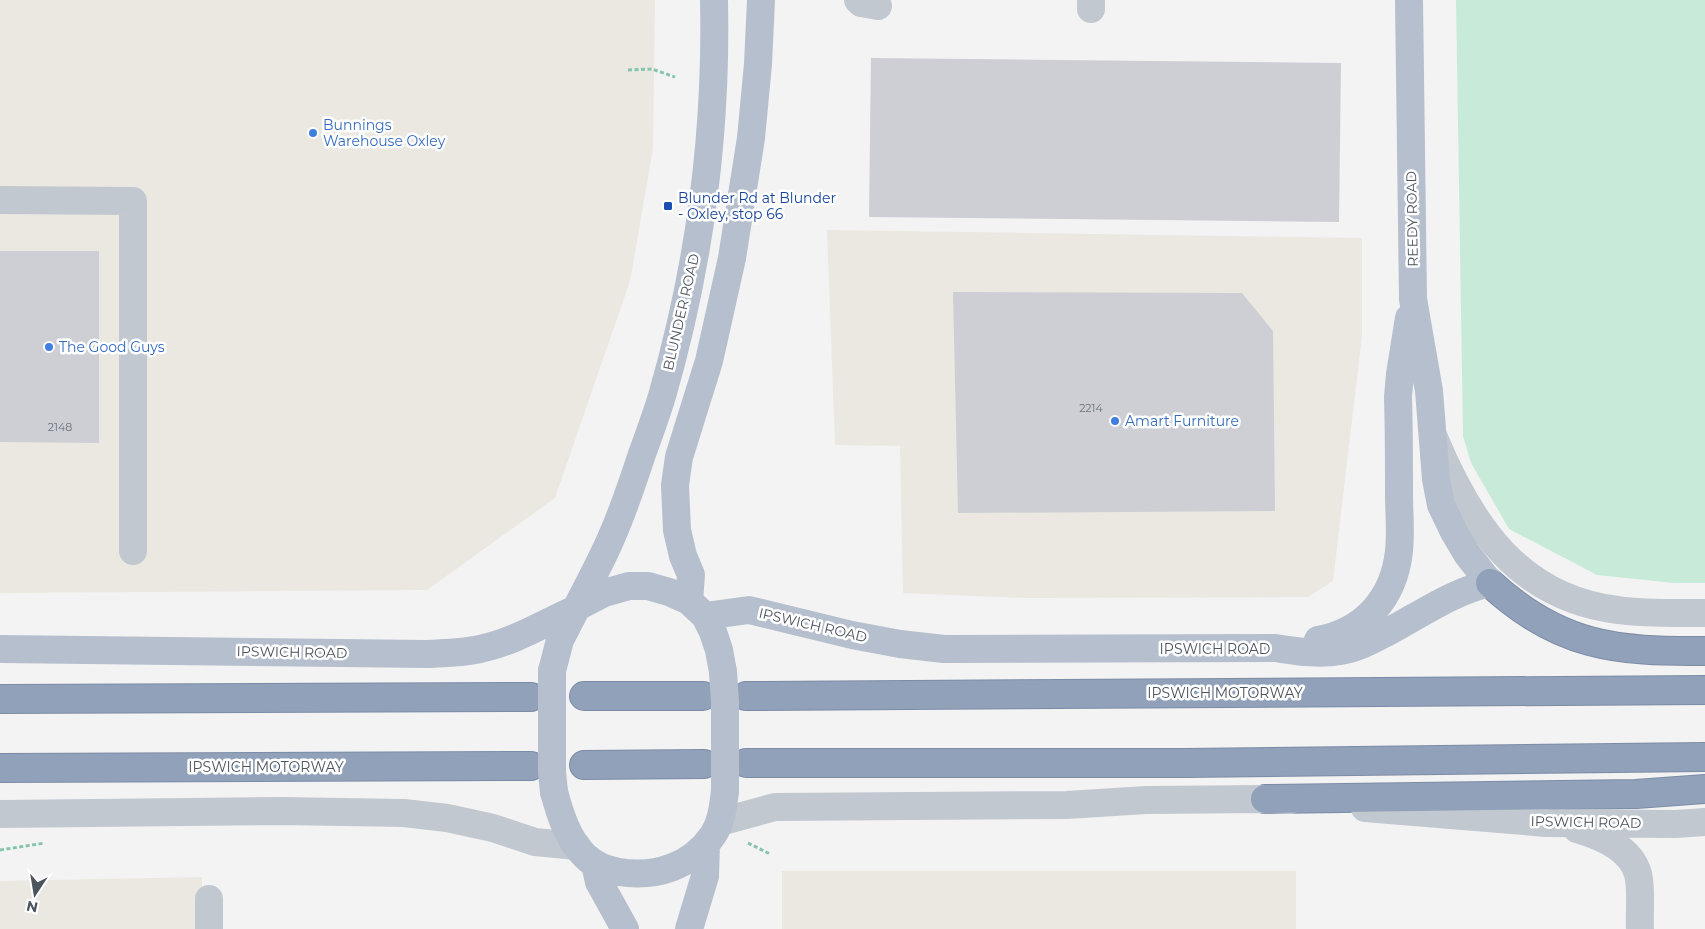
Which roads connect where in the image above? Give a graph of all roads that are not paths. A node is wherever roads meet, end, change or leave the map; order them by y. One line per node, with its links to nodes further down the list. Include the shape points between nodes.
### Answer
1 (714, 0): 10 (main road, BLUNDER ROAD, via 714,62 703,202 680,326 661,398 631,486 612,536)
2 (760, 0): 11 (main road, via 751,138 732,258 709,361 679,457 676,485 677,530 691,574)
3 (1409, 0): 5 (main road, REEDY ROAD)
4 (0, 200): 7 (street, via 133,201)
5 (1413, 299): 6 (main road, REEDY ROAD); 13 (main road, via 1399,390 1400,543 1394,578 1377,607 1352,628 1329,638)
6 (1433, 436): 8 (street, REEDY ROAD, via 1458,491 1475,519); 9 (main road, REEDY ROAD, via 1441,505 1460,544)
7 (133, 551)
8 (1524, 573): 9 (street, IPSWICH ROAD); 12 (street, via 1563,596 1602,608 1630,612)
9 (1490, 583): 13 (main road, IPSWICH ROAD, via 1448,598 1356,647 1339,652); 15 (highway, via 1539,620 1584,640 1610,647)
10 (576, 608): 11 (main road, IPSWICH ROAD, via 604,593 629,586 648,586 669,592); 14 (main road, IPSWICH ROAD, via 528,633 500,643 467,651 426,654); 35 (main road, BLUNDER ROAD, bridge, via 560,640 552,671 552,772 560,814)
11 (697, 608): 13 (main road, IPSWICH ROAD, via 749,610 852,635 944,649); 31 (main road, bridge, via 713,632 723,672 725,791)
12 (1705, 613)
13 (1275, 648)
14 (0, 649)
15 (1705, 651)
16 (1705, 690): 19 (highway, IPSWICH MOTORWAY)
17 (584, 696): 18 (highway)
18 (704, 696)
19 (746, 696)
20 (531, 697): 21 (highway)
21 (0, 699)
22 (1705, 756): 23 (highway, via 1176,763)
23 (746, 763)
24 (704, 764): 25 (highway)
25 (584, 765)
26 (531, 766): 27 (highway, IPSWICH MOTORWAY)
27 (0, 768)
28 (1705, 789): 29 (highway, via 1636,794)
29 (1266, 799): 31 (street, IPSWICH ROAD, via 775,808); 33 (street, IPSWICH ROAD)
30 (0, 814): 35 (street, via 404,812 493,828)
31 (720, 822): 34 (main road)
32 (1705, 822): 33 (street, IPSWICH ROAD)
33 (1547, 823): 40 (street, via 1590,833 1626,853 1638,875)
34 (706, 844): 35 (main road, via 688,860 651,874 610,870); 39 (main road, via 705,876)
35 (586, 855): 38 (main road, BLUNDER ROAD)
36 (209, 899): 37 (street)
37 (209, 929)
38 (625, 929)
39 (689, 929)
40 (1640, 929)

